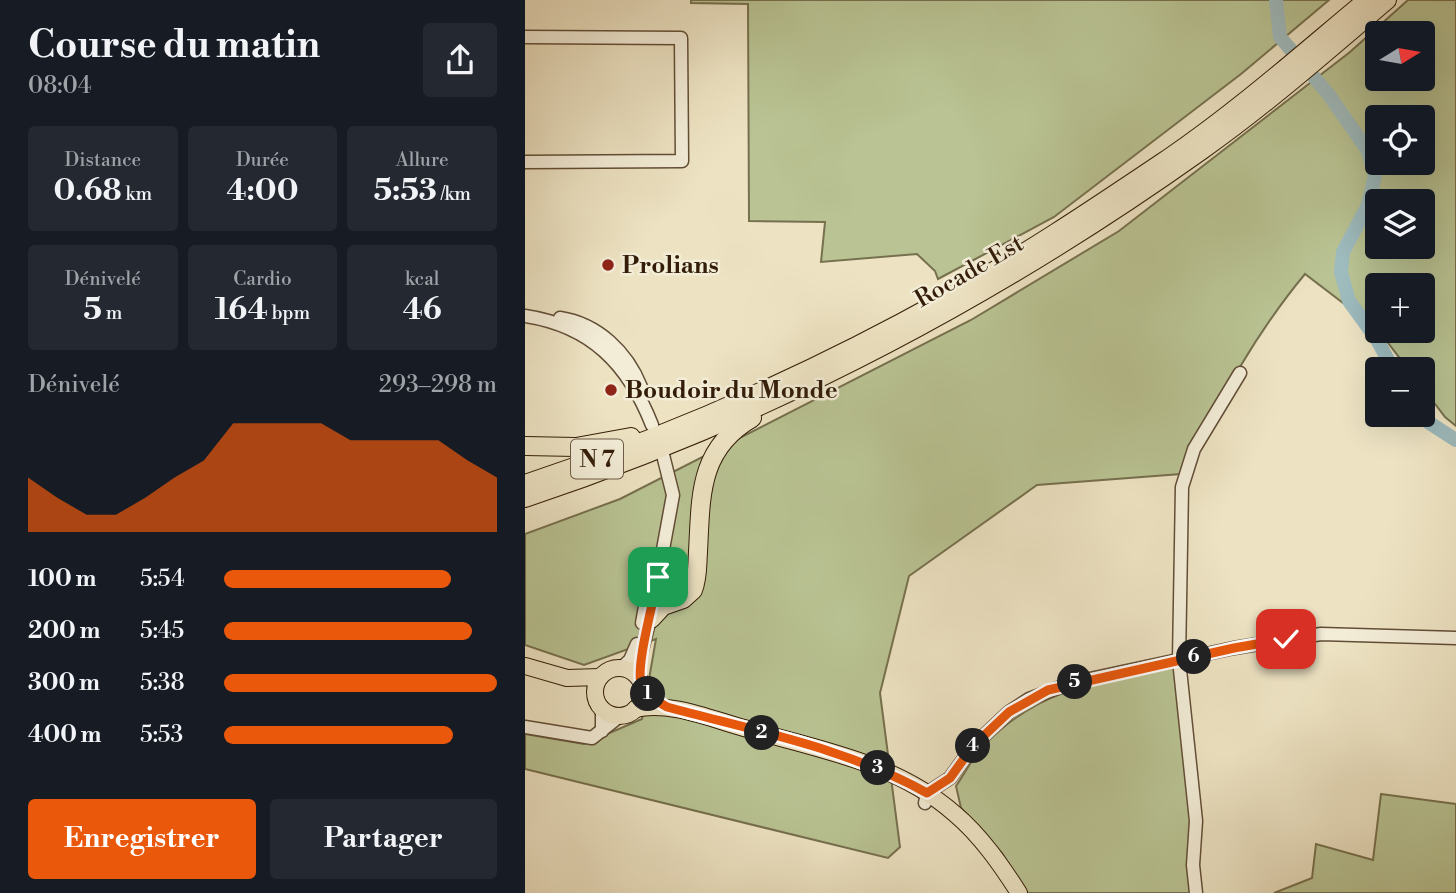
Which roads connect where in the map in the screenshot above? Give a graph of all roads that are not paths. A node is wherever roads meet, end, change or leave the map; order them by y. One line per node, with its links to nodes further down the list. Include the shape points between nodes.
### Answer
1 (1367, 0): 4 (highway, Rocade Est)
2 (1387, 0): 4 (highway, Rocade Est)
3 (525, 37): 6 (street, via 681,38 682,161)
4 (1322, 47): 5 (highway, Rocade Est)
5 (1277, 84): 9 (highway, Rocade Est, via 1205,149 1094,225 952,311); 10 (highway, Rocade Est, via 1170,158 946,299 840,354)
6 (525, 162)
7 (525, 316): 10 (street, via 582,324 613,345 631,365 645,407)
8 (1240, 373): 18 (street, via 1194,449 1182,487)
9 (819, 379): 14 (highway, Rocade Est, via 678,442); 15 (highway, via 809,391 749,420 718,446 704,482 696,584 689,595)
10 (660, 428): 11 (highway, via 576,447); 13 (highway, Rocade Est / N 7)
11 (525, 446)
12 (663, 455): 15 (street, via 669,475)
13 (525, 484)
14 (525, 498)
15 (658, 591): 16 (highway); 20 (street, via 636,651)
16 (651, 618): 23 (street, via 639,662)
17 (1456, 638): 18 (street, via 1321,634)
18 (1179, 660): 29 (street, via 1071,683 1029,699 989,729); 32 (street, via 1196,821)
19 (525, 666): 22 (main road)
20 (621, 668): 21 (main road); 23 (main road)
21 (600, 677): 22 (main road); 24 (main road)
22 (567, 678): 24 (main road)
23 (641, 684): 25 (main road); 26 (main road, via 641,700)
24 (599, 702): 26 (main road, via 611,714); 28 (street)
25 (667, 707): 26 (main road); 30 (main road, via 862,762 894,774)
26 (628, 712): 28 (street)
27 (525, 727): 28 (street, via 589,738)
28 (602, 731)
29 (950, 778): 30 (street); 30 (street)
30 (932, 802): 31 (main road, via 977,835)
31 (1019, 893)
32 (1196, 893)

